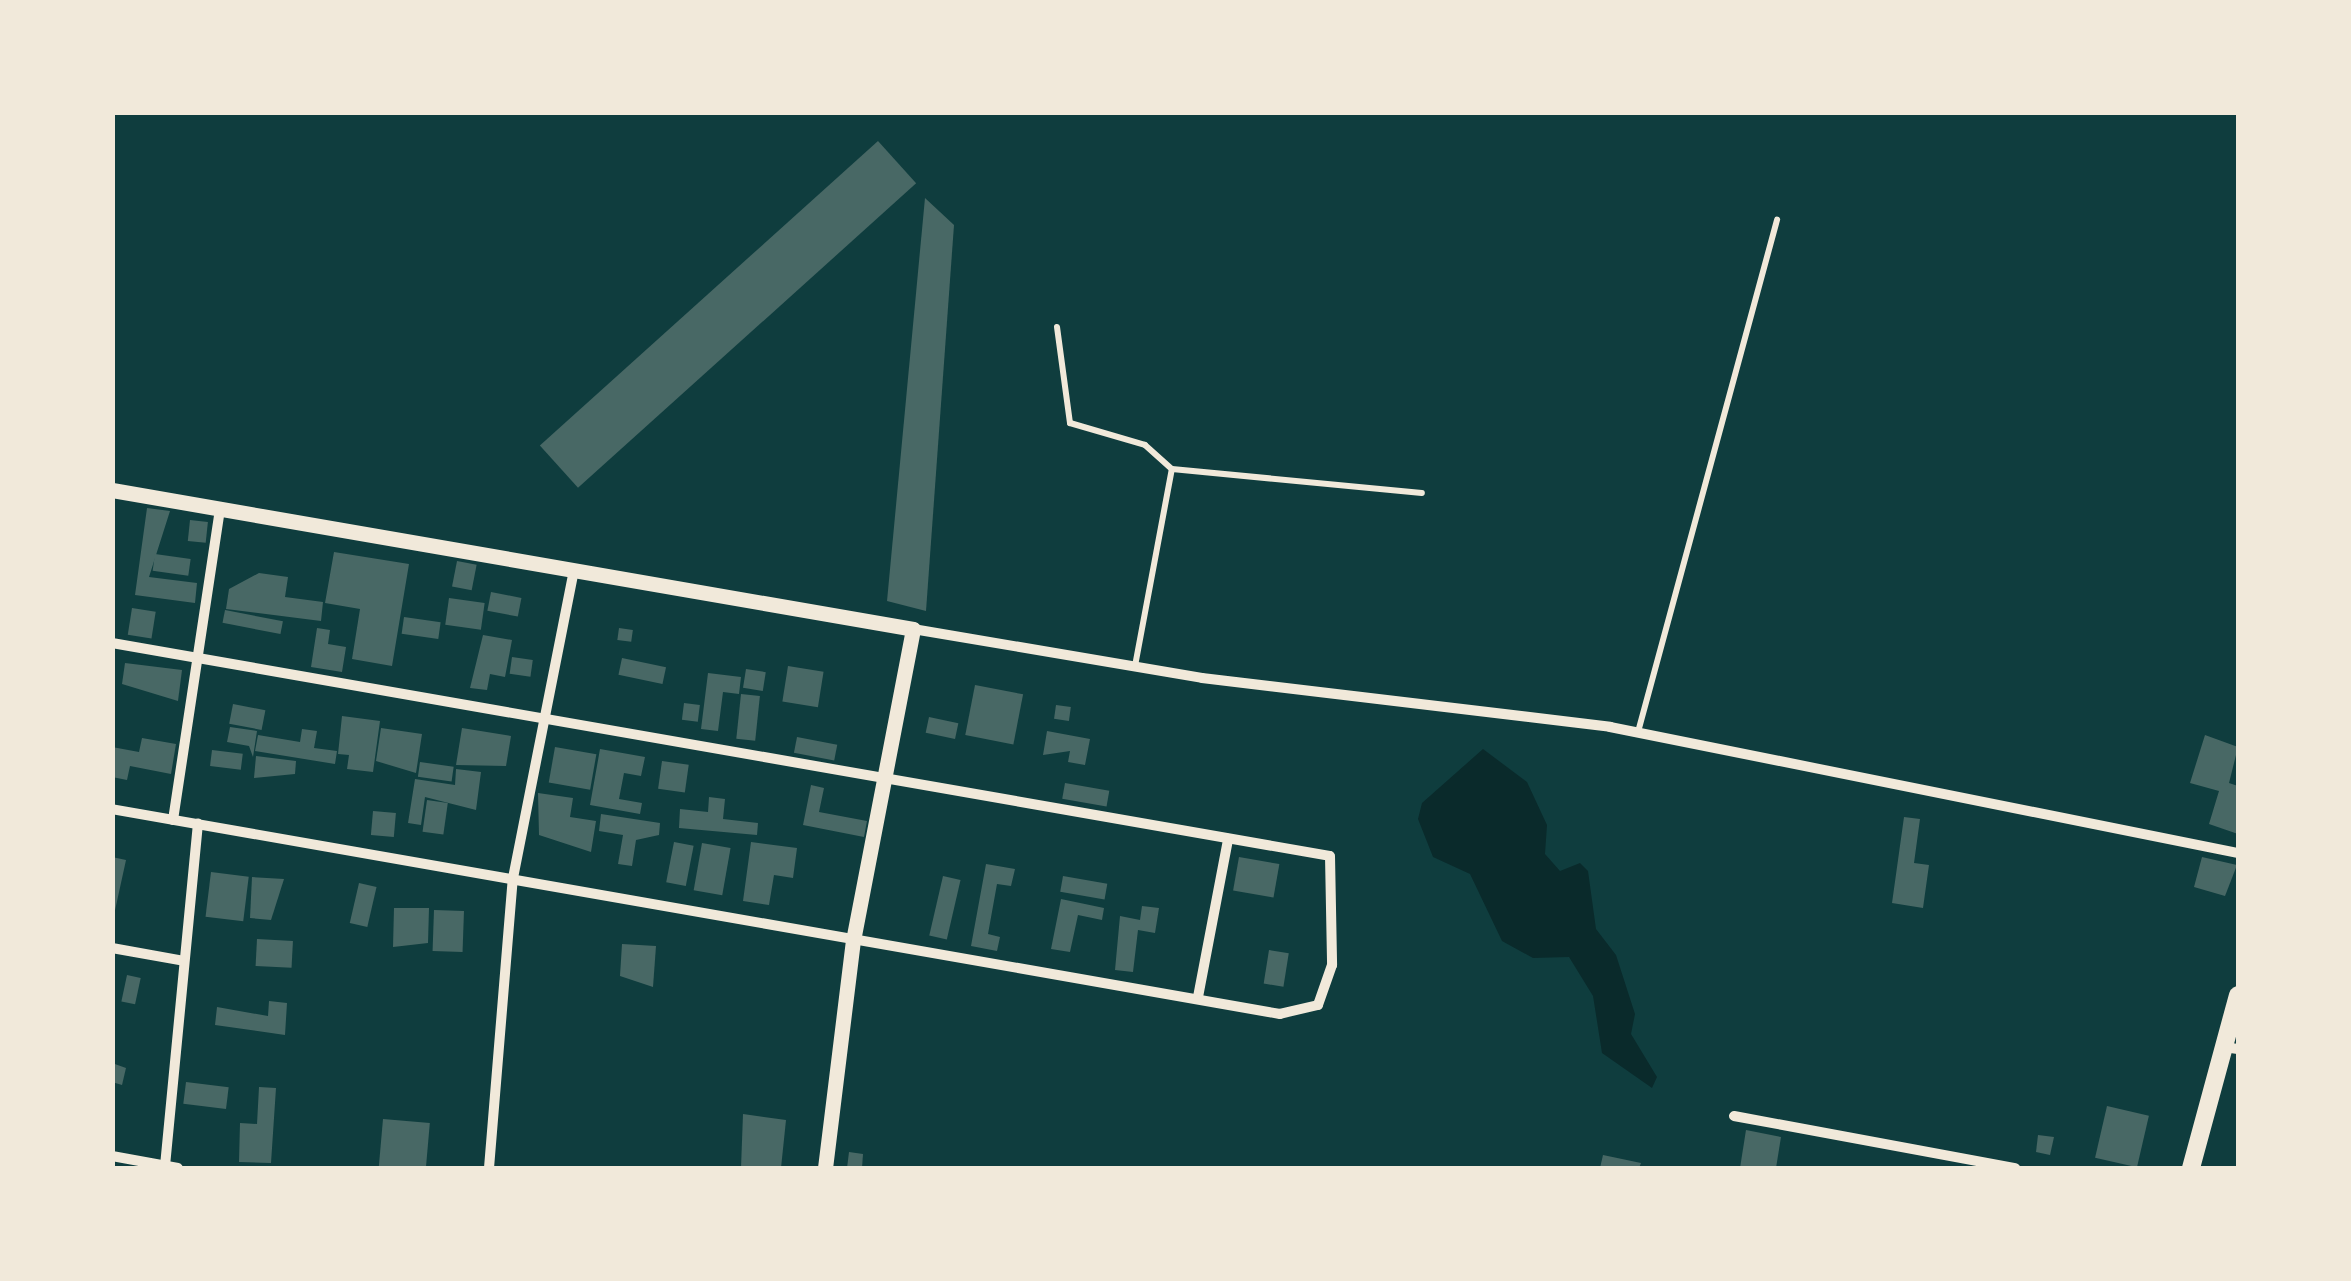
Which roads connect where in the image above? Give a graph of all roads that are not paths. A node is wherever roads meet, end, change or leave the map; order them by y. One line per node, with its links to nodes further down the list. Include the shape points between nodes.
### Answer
1 (1778, 220): 13 (lane)
2 (1057, 326): 3 (lane, via 1070,423 1145,445)
3 (1172, 469): 5 (lane); 11 (lane)
4 (112, 490): 6 (street)
5 (1422, 492)
6 (220, 508): 7 (street); 10 (street)
7 (574, 570): 8 (street); 12 (street)
8 (913, 629): 11 (street); 14 (street)
9 (112, 643): 10 (street)
10 (196, 658): 12 (street); 16 (street)
11 (1135, 666): 13 (street)
12 (544, 720): 14 (street); 20 (street)
13 (1638, 732): 19 (street)
14 (884, 778): 18 (street); 21 (street)
15 (112, 809): 16 (street)
16 (172, 820): 17 (street)
17 (198, 824): 20 (street); 23 (street)
18 (1228, 839): 25 (street); 25 (street, via 1330,856 1332,965 1318,1005 1302,1014)
19 (2238, 853)
20 (513, 878): 21 (street); 31 (street)
21 (854, 940): 25 (street); 32 (street)
22 (112, 948): 23 (street)
23 (184, 960): 29 (street)
24 (2238, 995): 26 (main road)
25 (1198, 997)
26 (2231, 1048): 34 (main road)
27 (1734, 1116): 33 (street)
28 (112, 1156): 29 (street)
29 (166, 1166): 30 (street)
30 (178, 1168)
31 (490, 1168)
32 (825, 1168)
33 (2015, 1168)
34 (2191, 1168)

